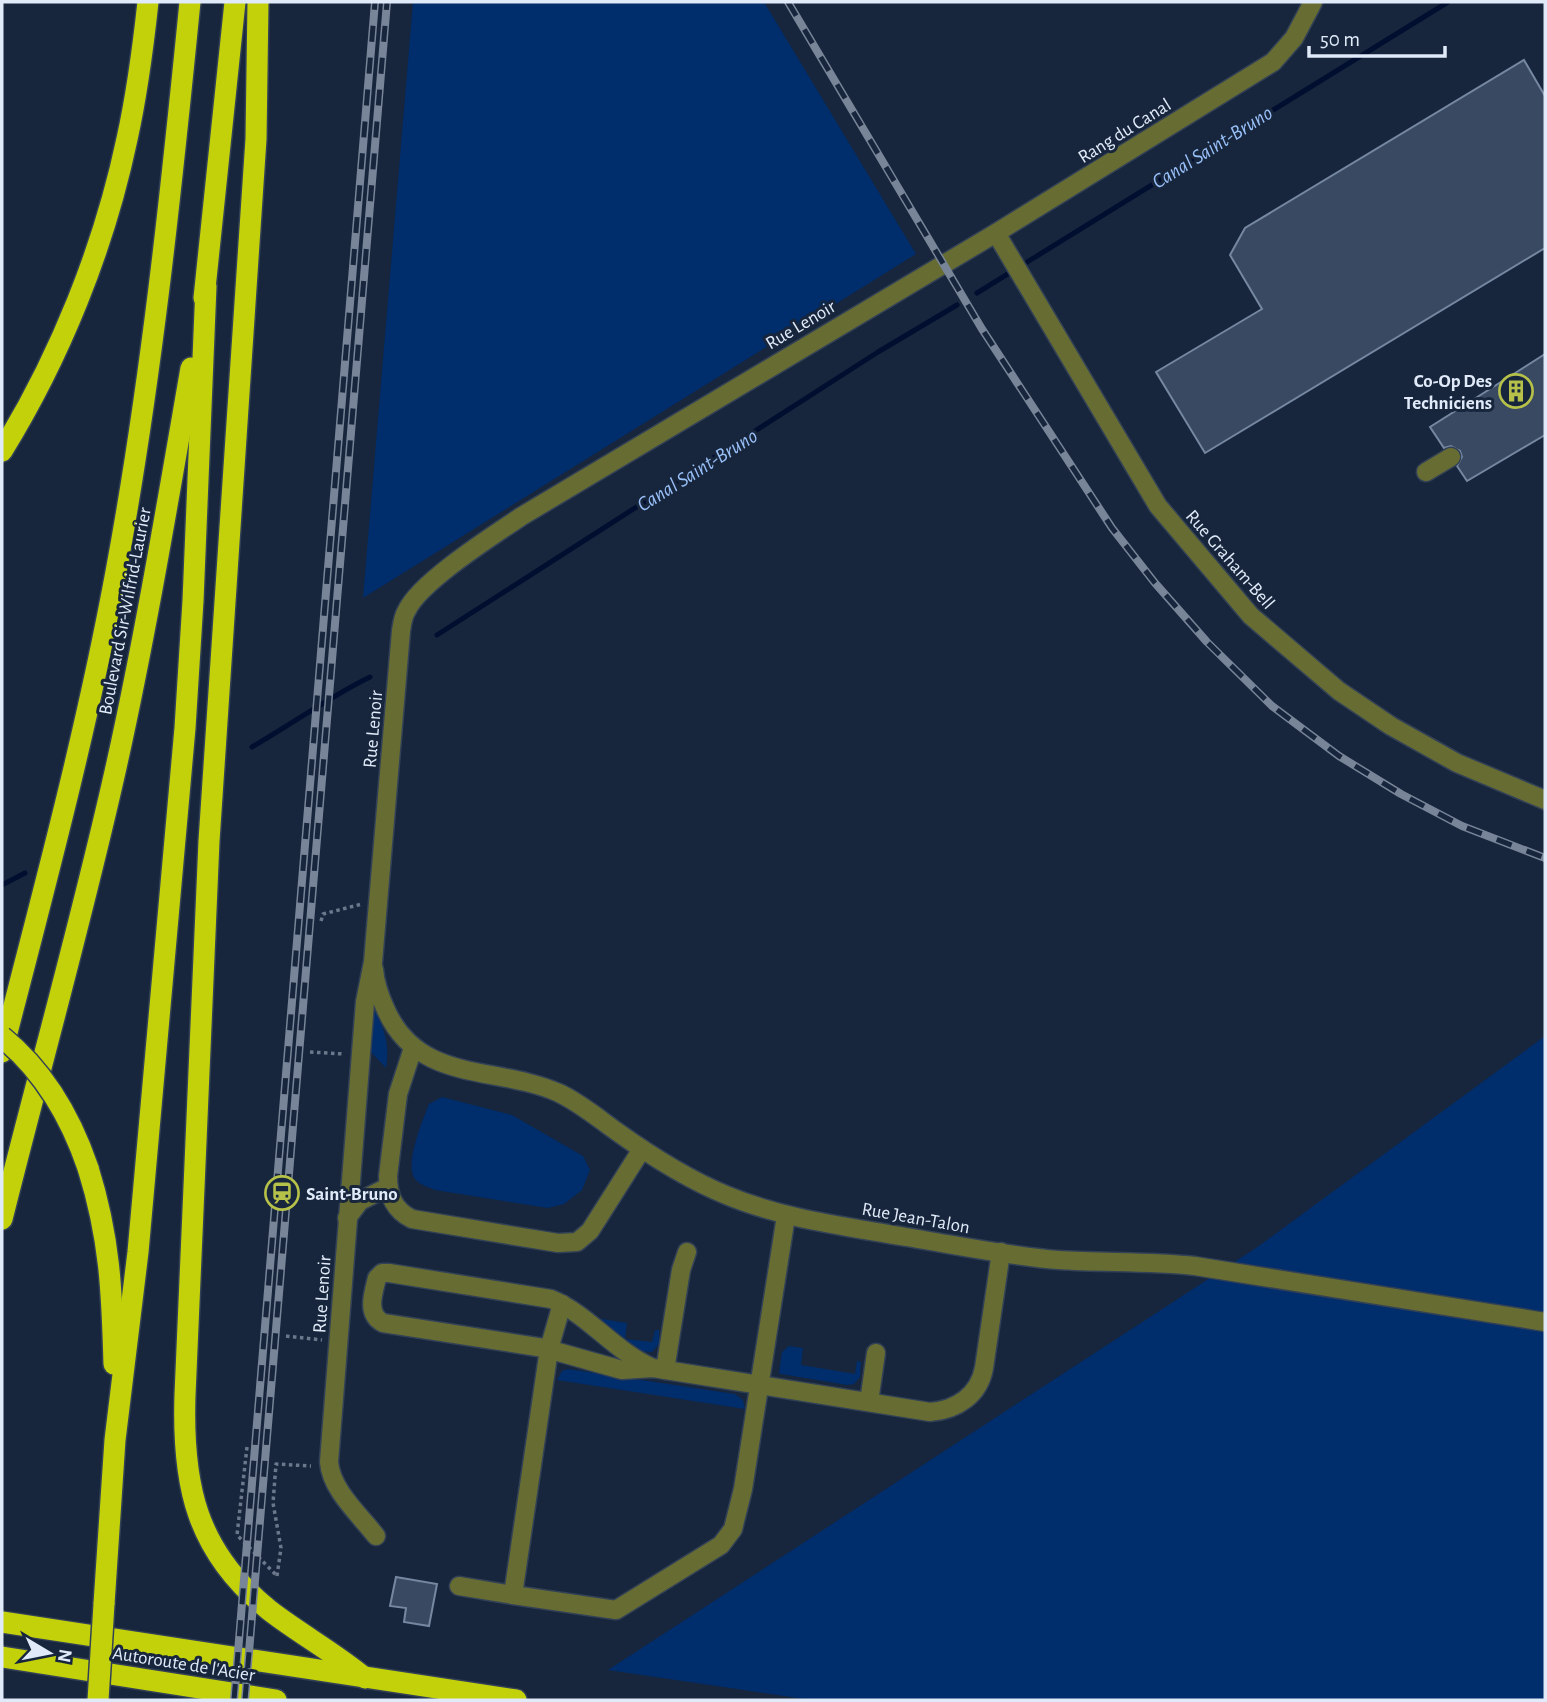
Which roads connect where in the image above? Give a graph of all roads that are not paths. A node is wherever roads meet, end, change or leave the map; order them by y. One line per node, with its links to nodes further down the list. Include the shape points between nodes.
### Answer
1 (148, 2): 8 (highway, via 136,95 95,253 55,352)
2 (190, 2): 15 (highway, Boulevard Sir-Wilfrid-Laurier, via 155,332 116,573 69,789)
3 (235, 2): 7 (highway, Boulevard Sir-Wilfrid-Laurier)
4 (258, 2): 36 (highway, via 256,139 208,854 184,1450 198,1518 229,1570 270,1610)
5 (1313, 2): 6 (street, Rang du Canal, via 1294,38 1273,62)
6 (996, 233): 11 (street, Rue Graham-Bell, via 1158,506 1251,616 1339,691 1391,726 1457,763); 12 (street, Rue Lenoir, via 522,516 419,593 407,609 401,631)
7 (206, 286): 20 (highway, Boulevard Sir-Wilfrid-Laurier, via 123,735); 30 (highway, via 185,728 142,1209)
8 (2, 451)
9 (1451, 457): 10 (street)
10 (1426, 472)
11 (1545, 800)
12 (373, 962): 14 (street, Rue Jean-Talon, via 377,989 389,1018); 19 (street, Rue Lenoir, via 365,1002)
13 (2, 1037): 30 (highway, bridge, via 49,1089 88,1168 110,1270)
14 (413, 1048): 16 (street, Rue Jean-Talon, via 447,1065 560,1094); 17 (street, via 398,1094)
15 (2, 1052)
16 (642, 1149): 17 (street, via 590,1231 569,1244 412,1219 398,1209); 18 (street, Rue Jean-Talon, via 724,1195)
17 (388, 1187): 19 (street, via 360,1201)
18 (786, 1216): 22 (street, Rue Jean-Talon); 28 (street)
19 (347, 1218): 31 (street, Rue Lenoir, via 329,1458 333,1479)
20 (2, 1219)
21 (687, 1252): 27 (street)
22 (1001, 1252): 24 (street, Rue Jean-Talon, via 1058,1260 1195,1266); 29 (street, via 983,1376 972,1394 955,1406 930,1412)
23 (562, 1304): 25 (street); 25 (street, via 538,1296 389,1273 377,1278 372,1313 383,1323); 27 (street, via 630,1356)
24 (1545, 1322)
25 (550, 1349): 27 (street, via 622,1370); 33 (street)
26 (876, 1353): 29 (street)
27 (659, 1369): 28 (street)
28 (760, 1385): 29 (street); 33 (street, via 738,1511 729,1537 721,1545 616,1610)
29 (869, 1402)
30 (116, 1440): 37 (highway, bridge)
31 (376, 1536)
32 (459, 1587): 33 (street)
33 (513, 1595)
34 (2, 1622): 36 (highway)
35 (2, 1657): 38 (highway, Autoroute de l'Acier)
36 (365, 1678): 39 (highway)
37 (98, 1700)
38 (276, 1700)
39 (516, 1700)

